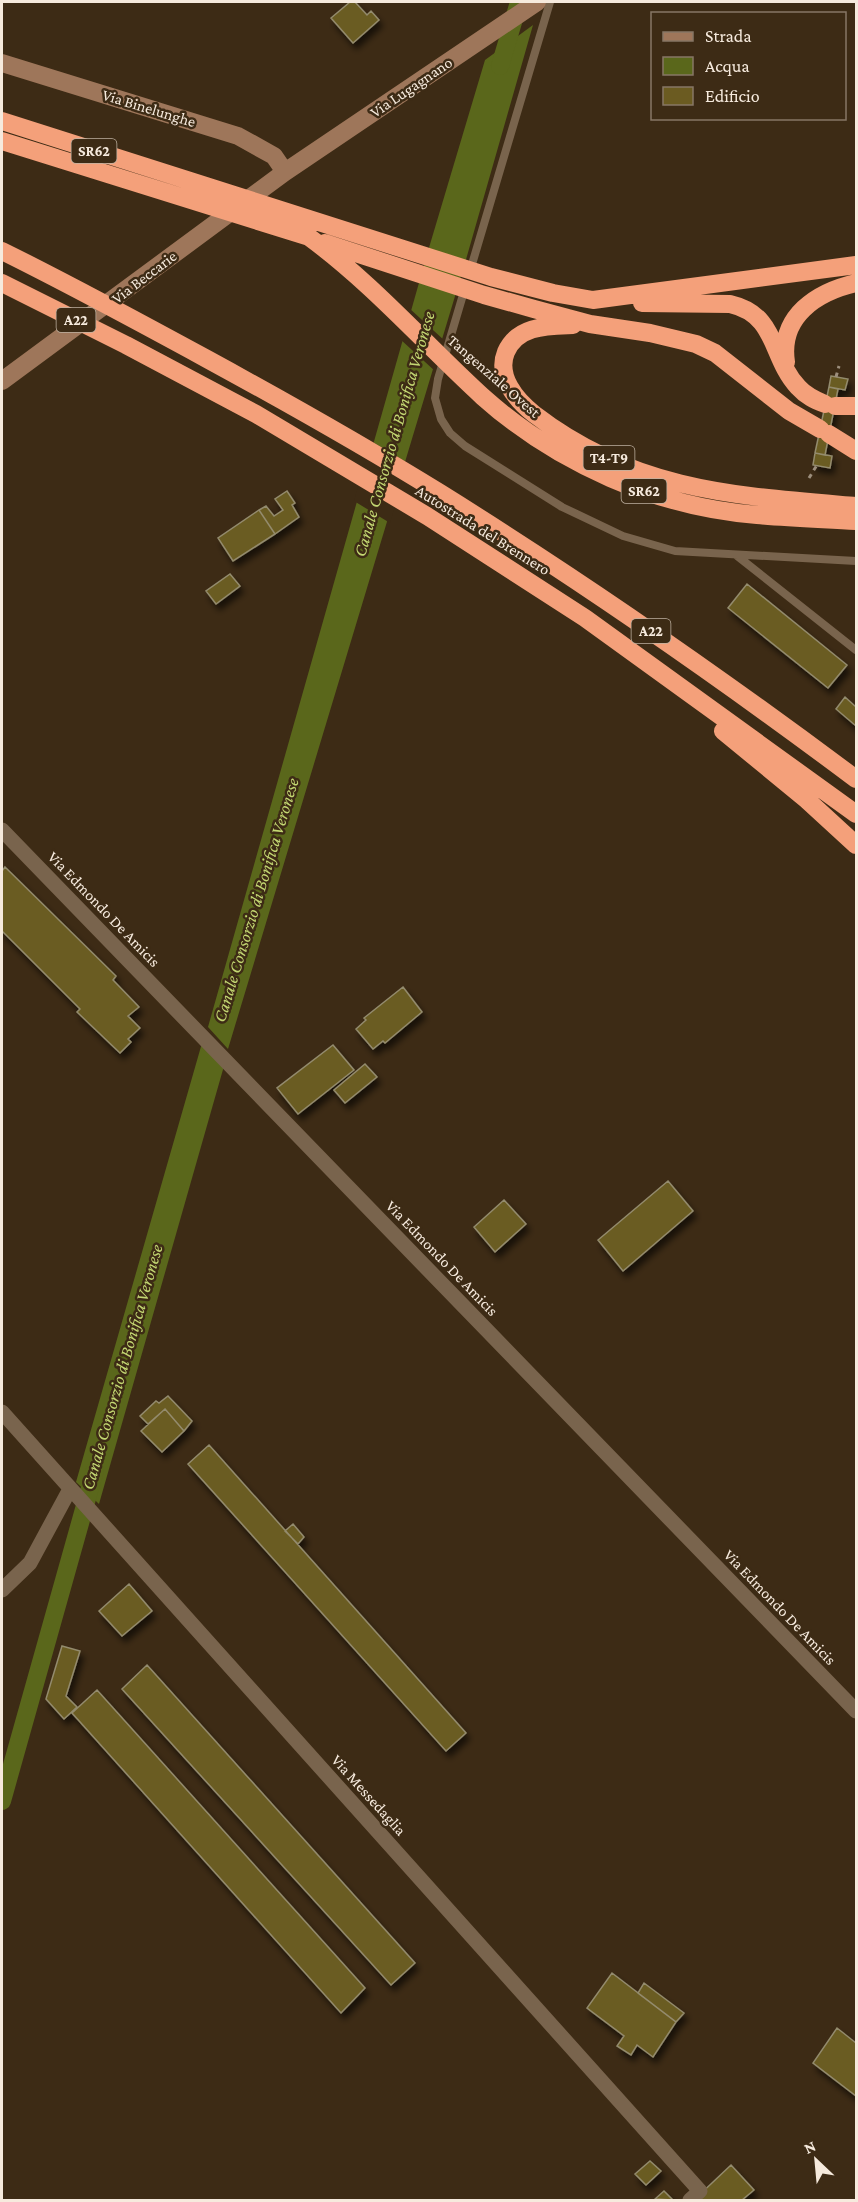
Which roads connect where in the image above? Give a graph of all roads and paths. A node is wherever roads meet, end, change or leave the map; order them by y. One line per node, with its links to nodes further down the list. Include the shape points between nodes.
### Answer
1 (537, 2): 6 (main road, Via Lugagnano)
2 (549, 2): 25 (lane, via 438,379 435,398 441,419 465,446 562,507 623,536 675,551)
3 (2, 63): 6 (main road, Via Binelunghe, via 238,136 274,156)
4 (2, 121): 7 (highway, Tangenziale Ovest / SR62, via 188,181)
5 (2, 141): 7 (highway, Tangenziale Ovest / SR62, via 168,194)
6 (285, 172): 18 (main road, Via Beccarie)
7 (292, 223): 8 (highway, Tangenziale Ovest / SR62); 13 (highway, Tangenziale Ovest / SR62)
8 (309, 237): 14 (highway, via 484,295); 24 (highway, Tangenziale Ovest / SR62, via 338,259 512,422 546,445 671,501 756,515)
9 (2, 251): 29 (highway, Autostrada del Brennero / A22, via 147,326 439,492 637,621)
10 (856, 266): 13 (highway, Tangenziale Ovest / SR62)
11 (2, 283): 27 (highway, Autostrada del Brennero / A22, via 256,414 427,516)
12 (856, 283): 16 (highway, via 812,301 791,323 785,351)
13 (592, 300): 16 (highway, via 742,307 768,330)
14 (590, 324): 20 (highway, via 650,333 696,344 715,353 789,411); 23 (highway, T4-T9, via 529,329 519,335 505,355 504,369 513,394 543,421 624,466 692,487)
15 (839, 366): 17 (path)
16 (789, 375): 19 (highway, via 810,398 830,405)
17 (836, 377)
18 (2, 381)
19 (856, 406)
20 (856, 451)
21 (817, 465): 22 (path)
22 (809, 478)
23 (856, 506)
24 (856, 521)
25 (736, 555): 26 (lane); 28 (lane)
26 (856, 561)
27 (585, 618): 30 (highway, Autostrada del Brennero / A22); 32 (highway, via 671,694 738,742)
28 (856, 650)
29 (856, 778)
30 (856, 814)
31 (2, 830): 36 (street, Via Edmondo De Amicis)
32 (856, 845)
33 (2, 1412): 34 (street, Via Messedaglia)
34 (70, 1489): 35 (street, via 30,1563); 37 (street, Via Messedaglia, via 700,2191)
35 (2, 1590)
36 (856, 1711)
37 (690, 2200)

